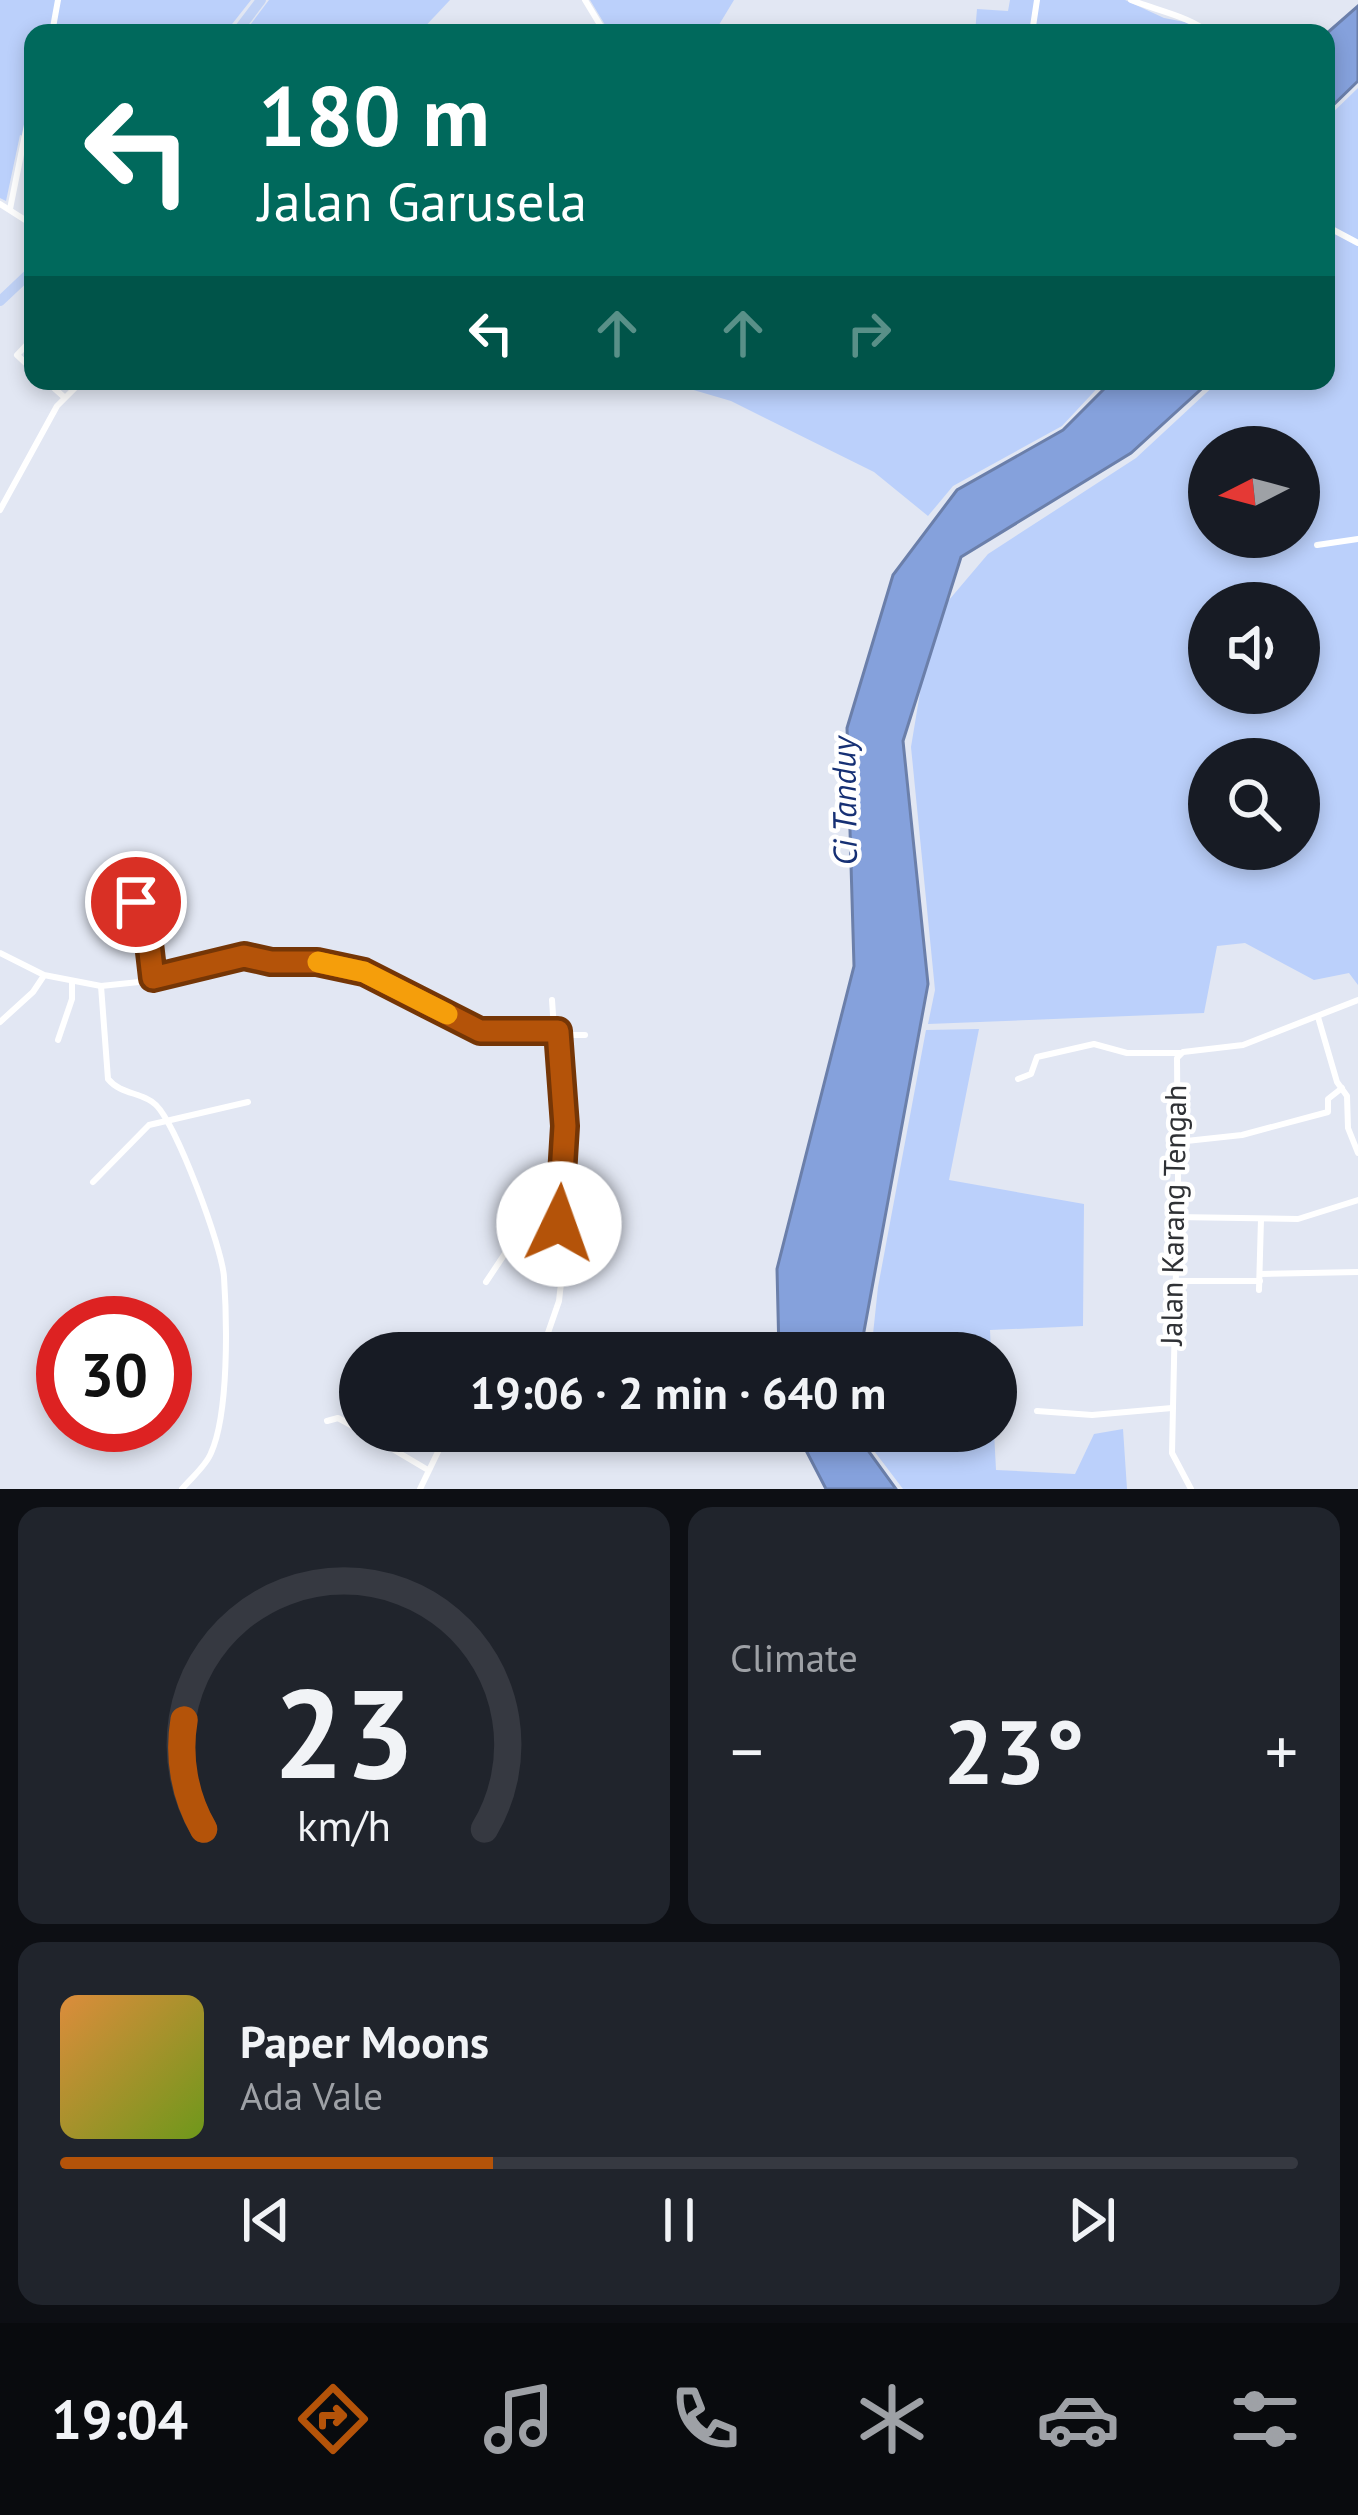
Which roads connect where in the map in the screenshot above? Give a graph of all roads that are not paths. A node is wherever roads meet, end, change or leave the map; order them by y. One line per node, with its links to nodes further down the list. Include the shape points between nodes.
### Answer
1 (261, 0): 3 (highway)
2 (1131, 0): 4 (street)
3 (243, 24)
4 (1199, 24)
5 (24, 140): 7 (street)
6 (0, 204): 7 (street)
7 (10, 209): 8 (street)
8 (24, 219)
9 (24, 278): 10 (highway)
10 (0, 301)
11 (56, 390): 13 (street)
12 (72, 390): 13 (street)
13 (64, 397): 14 (street)
14 (0, 510)
15 (1358, 541): 16 (street)
16 (1320, 544)
17 (136, 902): 20 (street)
18 (0, 953): 19 (street)
19 (44, 975): 21 (street); 26 (street)
20 (153, 978): 22 (street); 27 (street, via 244,956 317,962 364,972 480,1031)
21 (72, 983): 22 (street); 29 (street)
22 (101, 986): 34 (street, via 108,1079 153,1102)
23 (552, 1000): 27 (street)
24 (1358, 1000): 25 (street, Jalan Karang Tengah)
25 (1318, 1017): 30 (street, Jalan Karang Tengah, via 1244,1045); 32 (street)
26 (0, 1022)
27 (558, 1032): 28 (street); 41 (street, via 565,1126)
28 (585, 1035)
29 (58, 1040)
30 (1180, 1053): 31 (street, via 1086,1045 1037,1057 1031,1074); 35 (street, Jalan Karang Tengah)
31 (1018, 1079)
32 (1342, 1088): 35 (street, via 1328,1099 1328,1112 1242,1136); 36 (street)
33 (248, 1102): 34 (street)
34 (166, 1120): 37 (street, via 149,1125); 54 (street, via 224,1279 225,1376 213,1449)
35 (1177, 1142): 39 (street, Jalan Karang Tengah)
36 (1358, 1153)
37 (93, 1182)
38 (1358, 1199): 40 (street, via 1318,1215)
39 (1176, 1217): 40 (street); 43 (street, Jalan Karang Tengah)
40 (1261, 1220): 45 (street)
41 (559, 1224): 44 (street, via 518,1234); 46 (street, via 559,1301)
42 (1358, 1272): 45 (street)
43 (1176, 1281): 45 (street); 47 (street, Jalan Karang Tengah)
44 (486, 1282)
45 (1260, 1282)
46 (548, 1332)
47 (1172, 1408): 48 (street); 56 (street, Jalan Karang Tengah, via 1173,1460)
48 (1037, 1411)
49 (339, 1419): 50 (street)
50 (327, 1421)
51 (398, 1452): 53 (street)
52 (437, 1452): 53 (street)
53 (428, 1470): 55 (street)
54 (182, 1489)
55 (420, 1489)
56 (1191, 1489)

